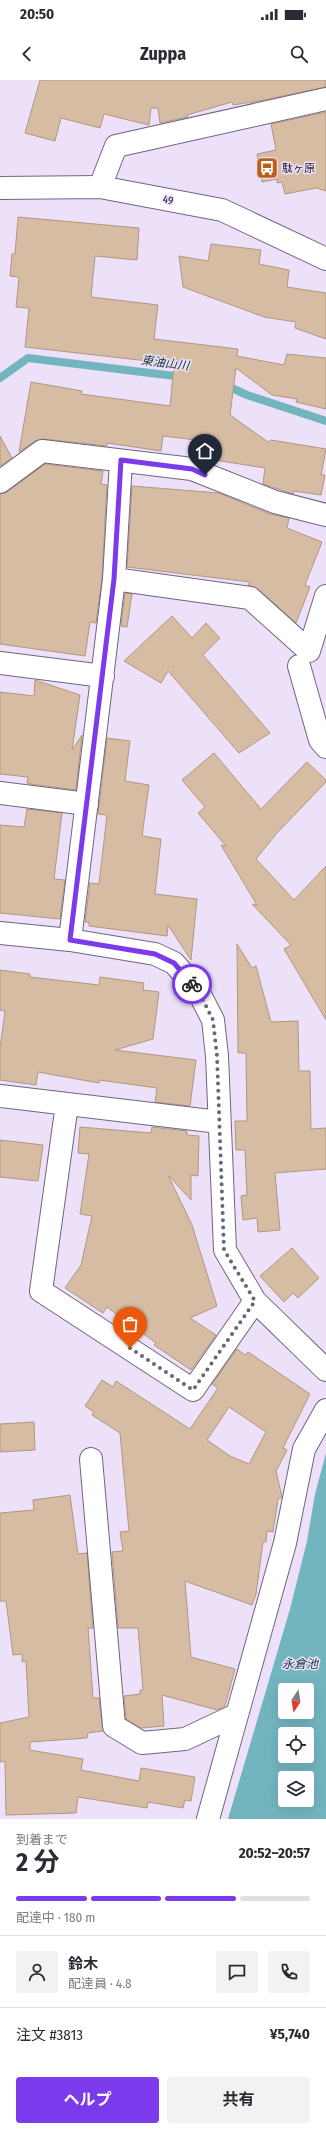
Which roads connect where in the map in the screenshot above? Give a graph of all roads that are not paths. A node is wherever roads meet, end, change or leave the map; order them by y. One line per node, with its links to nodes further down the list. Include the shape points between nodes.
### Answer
1 (326, 99): 2 (street, via 116,146)
2 (100, 187): 3 (street, 49 / 49); 4 (street, 49 / 49, via 222,210)
3 (0, 188)
4 (326, 259)
5 (121, 460): 6 (street, via 42,451); 7 (street, via 192,469 275,502); 8 (street)
6 (0, 482)
7 (326, 515)
8 (114, 579): 9 (street, via 250,598 309,652); 12 (street)
9 (326, 596)
10 (0, 662): 12 (street)
11 (299, 666): 13 (street, via 320,740)
12 (102, 676): 15 (street)
13 (326, 747)
14 (0, 793): 15 (street)
15 (87, 804): 17 (street)
16 (0, 933): 17 (street)
17 (70, 940): 20 (street, via 155,954 174,963 198,990 213,1020 217,1056)
18 (0, 1096): 19 (street)
19 (67, 1104): 20 (street); 21 (street, via 41,1291 193,1390)
20 (218, 1122): 21 (street, via 224,1250)
21 (255, 1301): 22 (street)
22 (326, 1370)
23 (326, 1410): 25 (street, via 304,1449 285,1543)
24 (91, 1459): 25 (street, via 114,1726 142,1743 185,1739)
25 (236, 1716): 26 (street)
26 (208, 1819)

